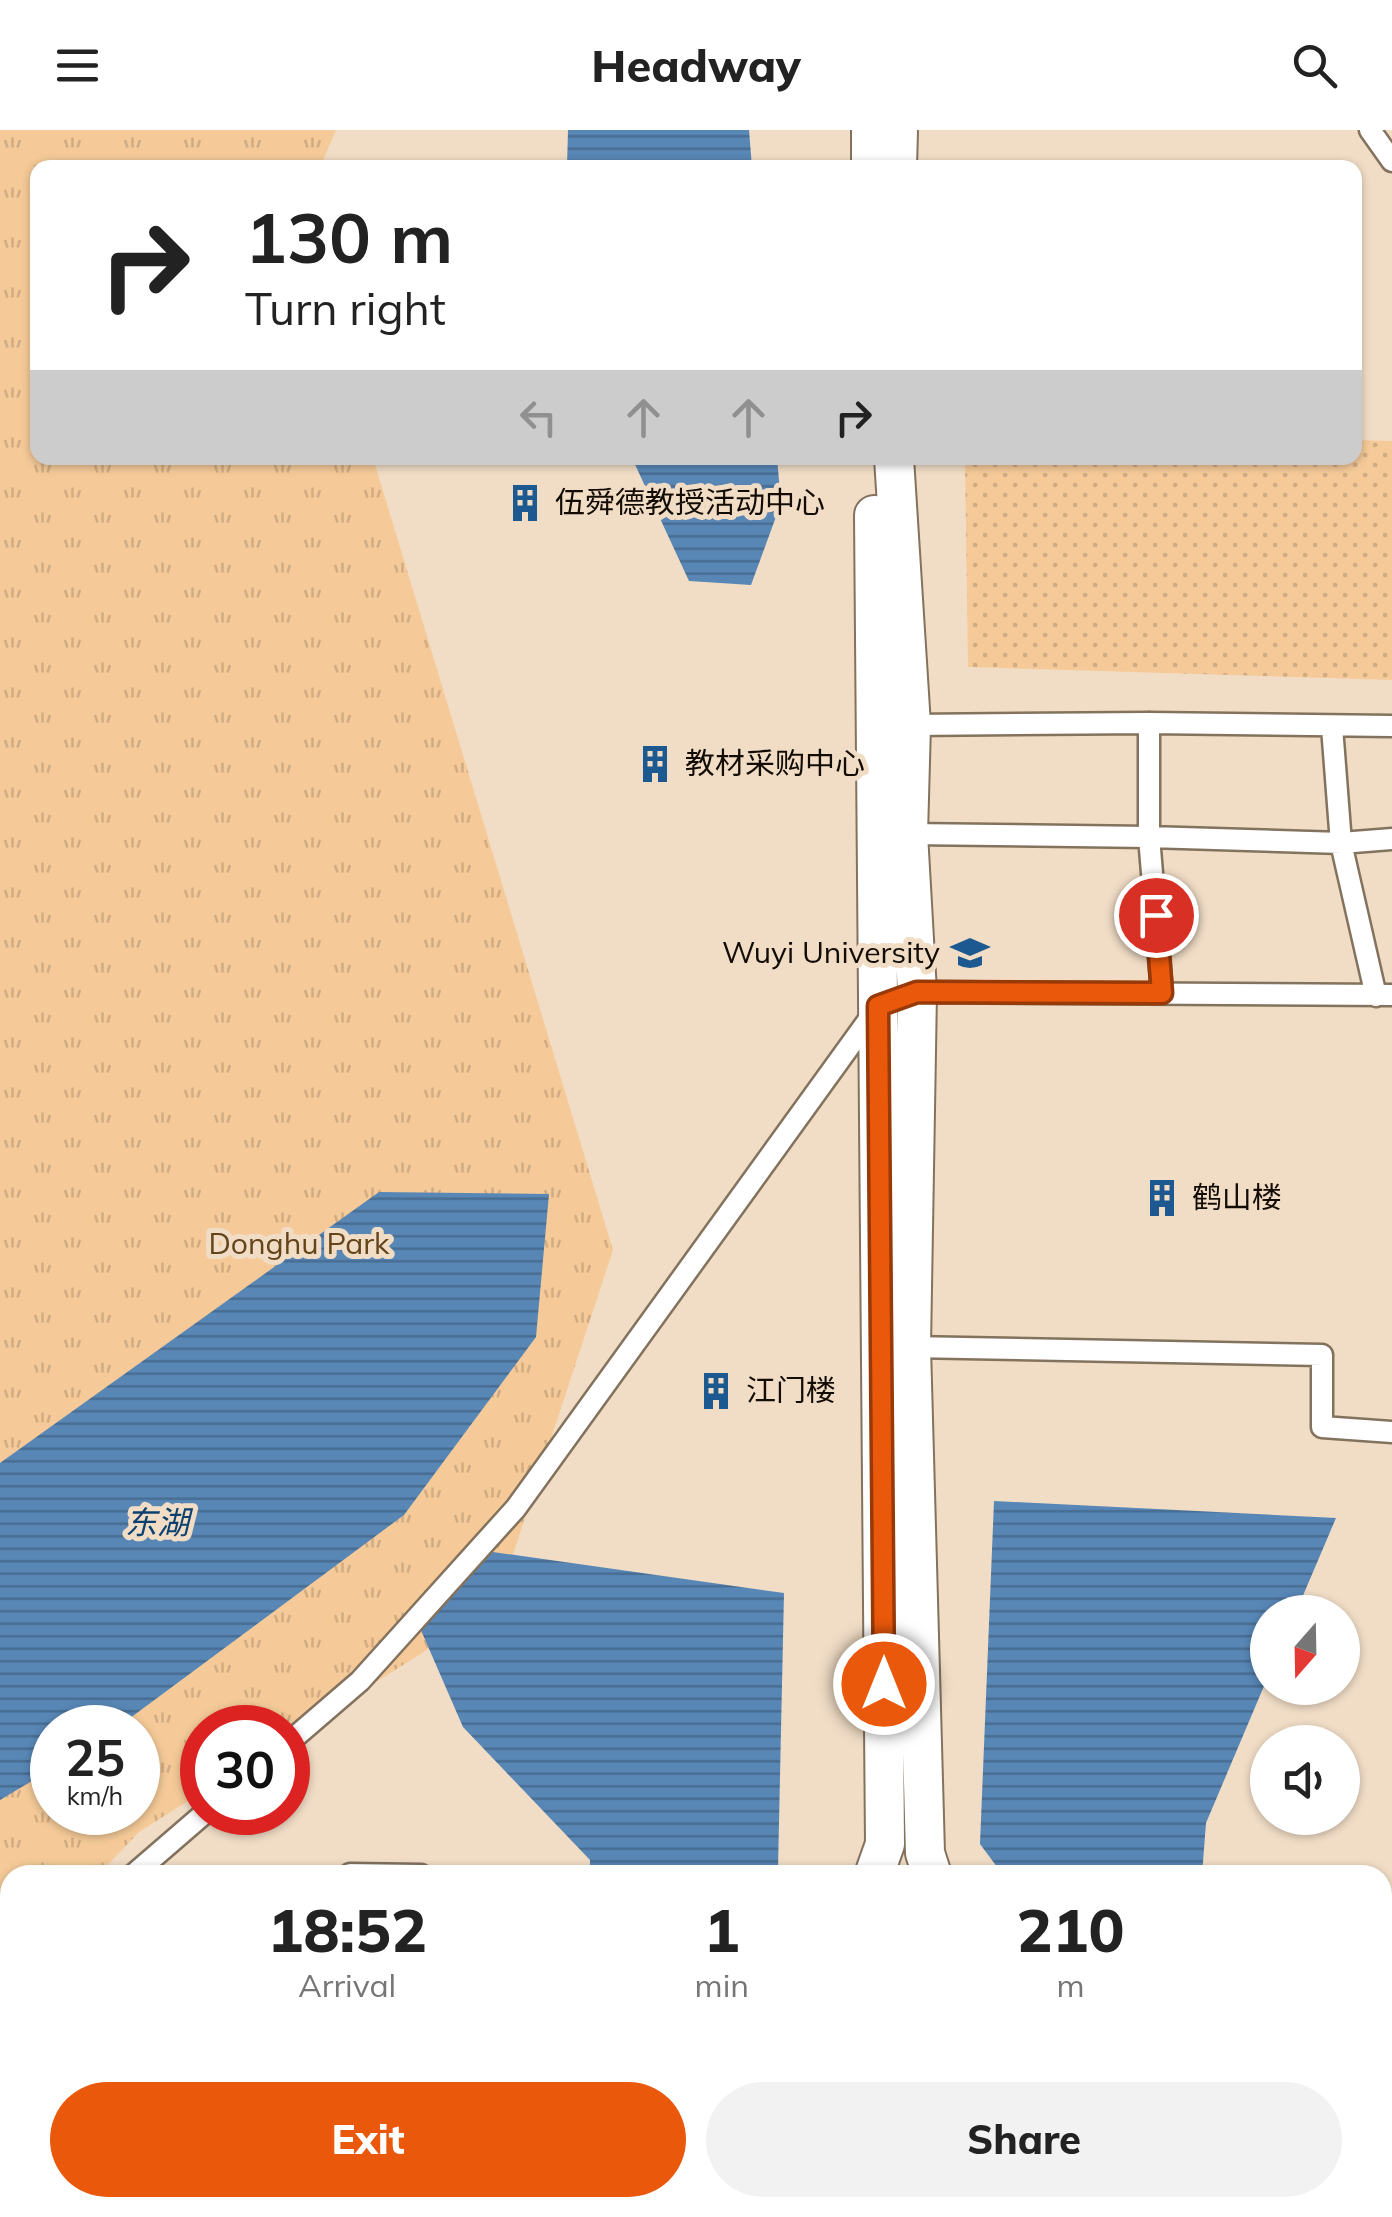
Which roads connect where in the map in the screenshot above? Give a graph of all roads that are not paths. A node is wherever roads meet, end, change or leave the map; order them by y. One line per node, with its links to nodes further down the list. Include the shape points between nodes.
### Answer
1 (871, 130): 4 (street)
2 (898, 130): 5 (street)
3 (1370, 130): 6 (lane)
4 (871, 160)
5 (897, 160)
6 (1392, 161)
7 (873, 465): 20 (street)
8 (894, 465): 10 (street)
9 (1149, 723): 10 (lane); 12 (lane); 14 (lane)
10 (911, 725): 13 (street)
11 (1392, 726): 12 (lane)
12 (1332, 727): 16 (lane)
13 (908, 834): 14 (lane); 17 (street)
14 (1149, 836): 16 (lane); 18 (lane)
15 (1392, 839): 16 (lane)
16 (1341, 843): 19 (lane)
17 (917, 992): 18 (lane); 20 (lane); 21 (street)
18 (1162, 993): 19 (lane)
19 (1384, 996)
20 (878, 1006): 23 (lane, via 516,1508 360,1681); 27 (street, via 885,1844)
21 (910, 1347): 22 (lane, via 1322,1355 1322,1427); 25 (street)
22 (1392, 1432)
23 (310, 1724)
24 (183, 1835): 26 (lane)
25 (928, 1864)
26 (152, 1865)
27 (878, 1865)

